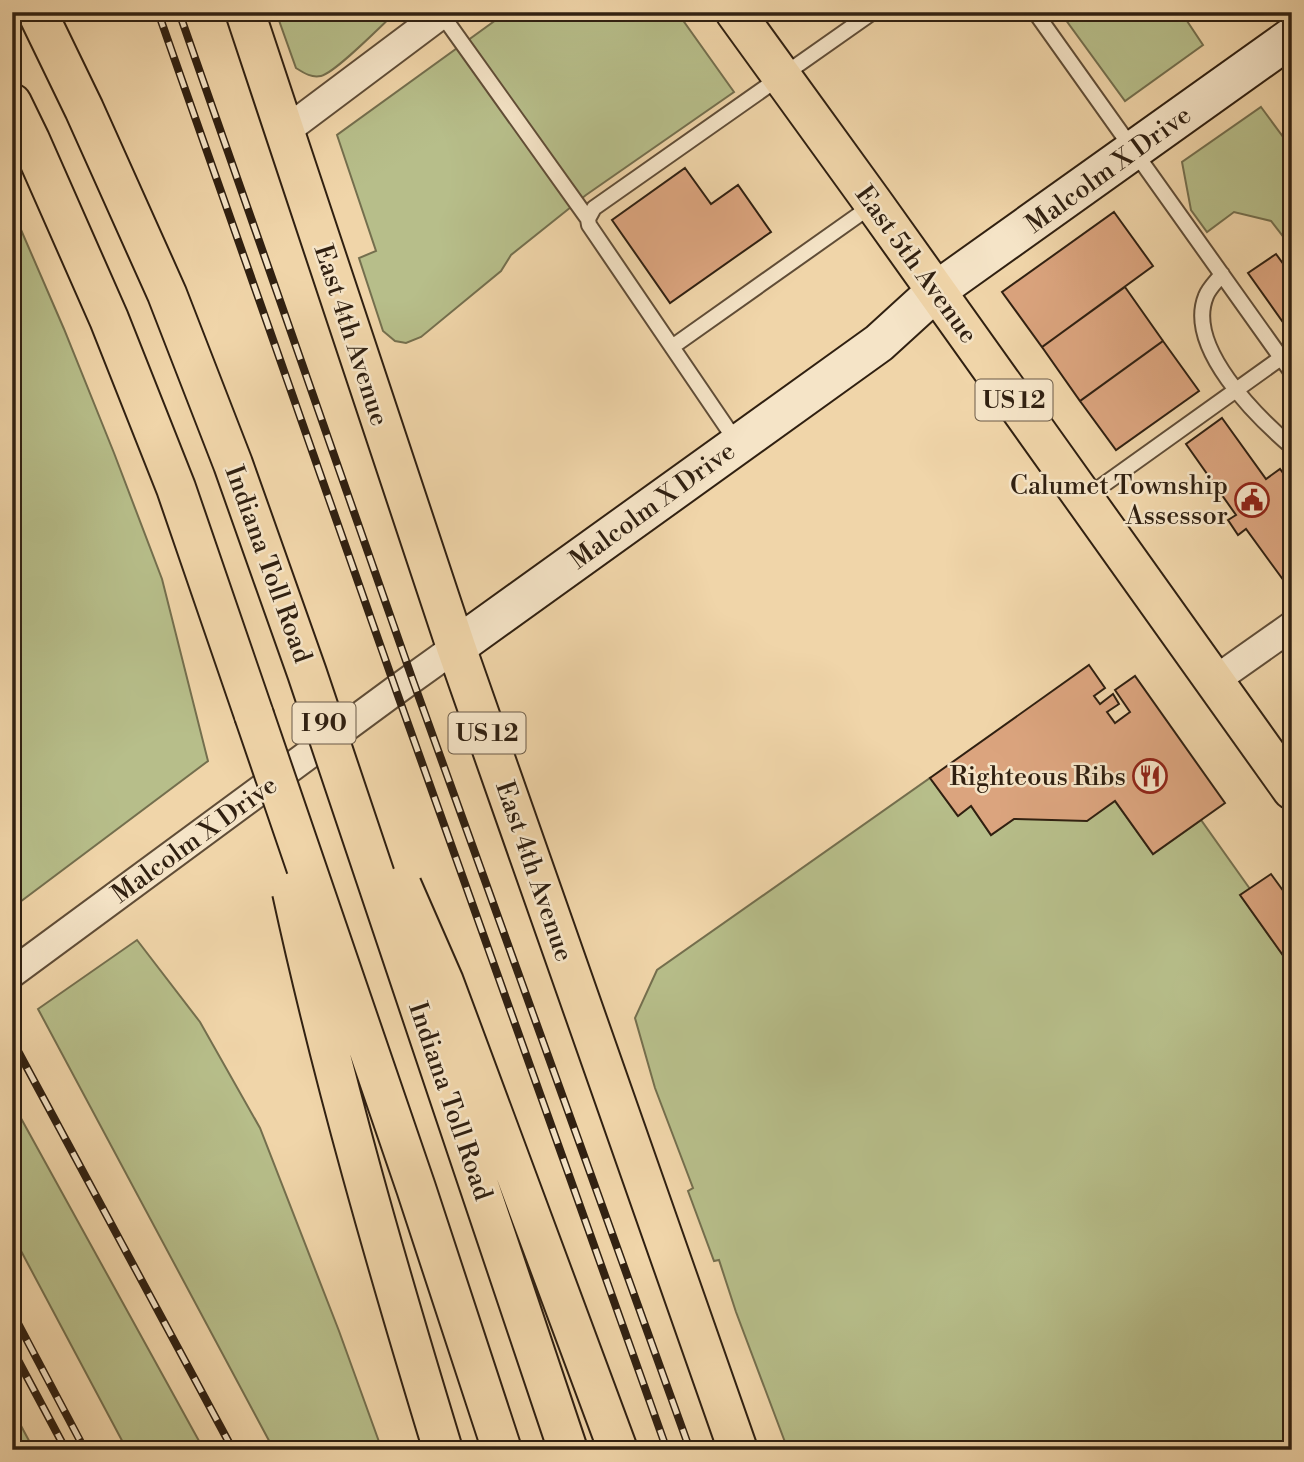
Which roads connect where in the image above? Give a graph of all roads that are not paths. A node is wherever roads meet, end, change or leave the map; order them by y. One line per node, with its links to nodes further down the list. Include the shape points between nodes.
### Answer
1 (37, 12): 25 (main road, Indiana Toll Road / I 90, bridge, via 167,294)
2 (245, 12): 10 (main road, East 4th Avenue / US 12)
3 (735, 12): 8 (main road, East 5th Avenue / US 12)
4 (873, 12): 8 (lane)
5 (1035, 12): 11 (lane)
6 (442, 13): 10 (street); 13 (lane)
7 (1292, 37): 11 (street, Malcolm X Drive)
8 (781, 78): 12 (main road, East 5th Avenue / US 12); 13 (lane, via 594,208)
9 (12, 103): 27 (main road, I 90, via 176,488)
10 (284, 132): 24 (main road, East 4th Avenue / US 12)
11 (1134, 150): 14 (lane); 15 (street, Malcolm X Drive)
12 (874, 204): 15 (main road, East 5th Avenue / US 12); 16 (lane)
13 (588, 219): 16 (lane)
14 (1222, 274): 17 (lane); 19 (lane, via 1206,296 1204,330 1208,348)
15 (936, 291): 20 (street, Malcolm X Drive, via 879,343); 22 (main road, East 5th Avenue / US 12)
16 (672, 347): 20 (lane)
17 (1286, 354): 18 (lane); 19 (lane)
18 (1292, 373)
19 (1236, 390): 21 (lane); 22 (lane)
20 (738, 444): 24 (street, Malcolm X Drive)
21 (1292, 447)
22 (1085, 499): 26 (main road, East 5th Avenue / US 12)
23 (1292, 626): 26 (street)
24 (456, 647): 29 (street, Malcolm X Drive); 34 (main road, East 4th Avenue / US 12)
25 (307, 673): 32 (main road, Indiana Toll Road / I 90, bridge); 33 (main road, bridge, via 444,982)
26 (1214, 681): 28 (main road, East 5th Avenue / US 12)
27 (254, 715): 30 (main road, bridge, via 314,993); 31 (main road, I 90, bridge)
28 (1292, 790)
29 (12, 973)
30 (443, 1450)
31 (502, 1450)
32 (568, 1450)
33 (618, 1450)
34 (738, 1450)

